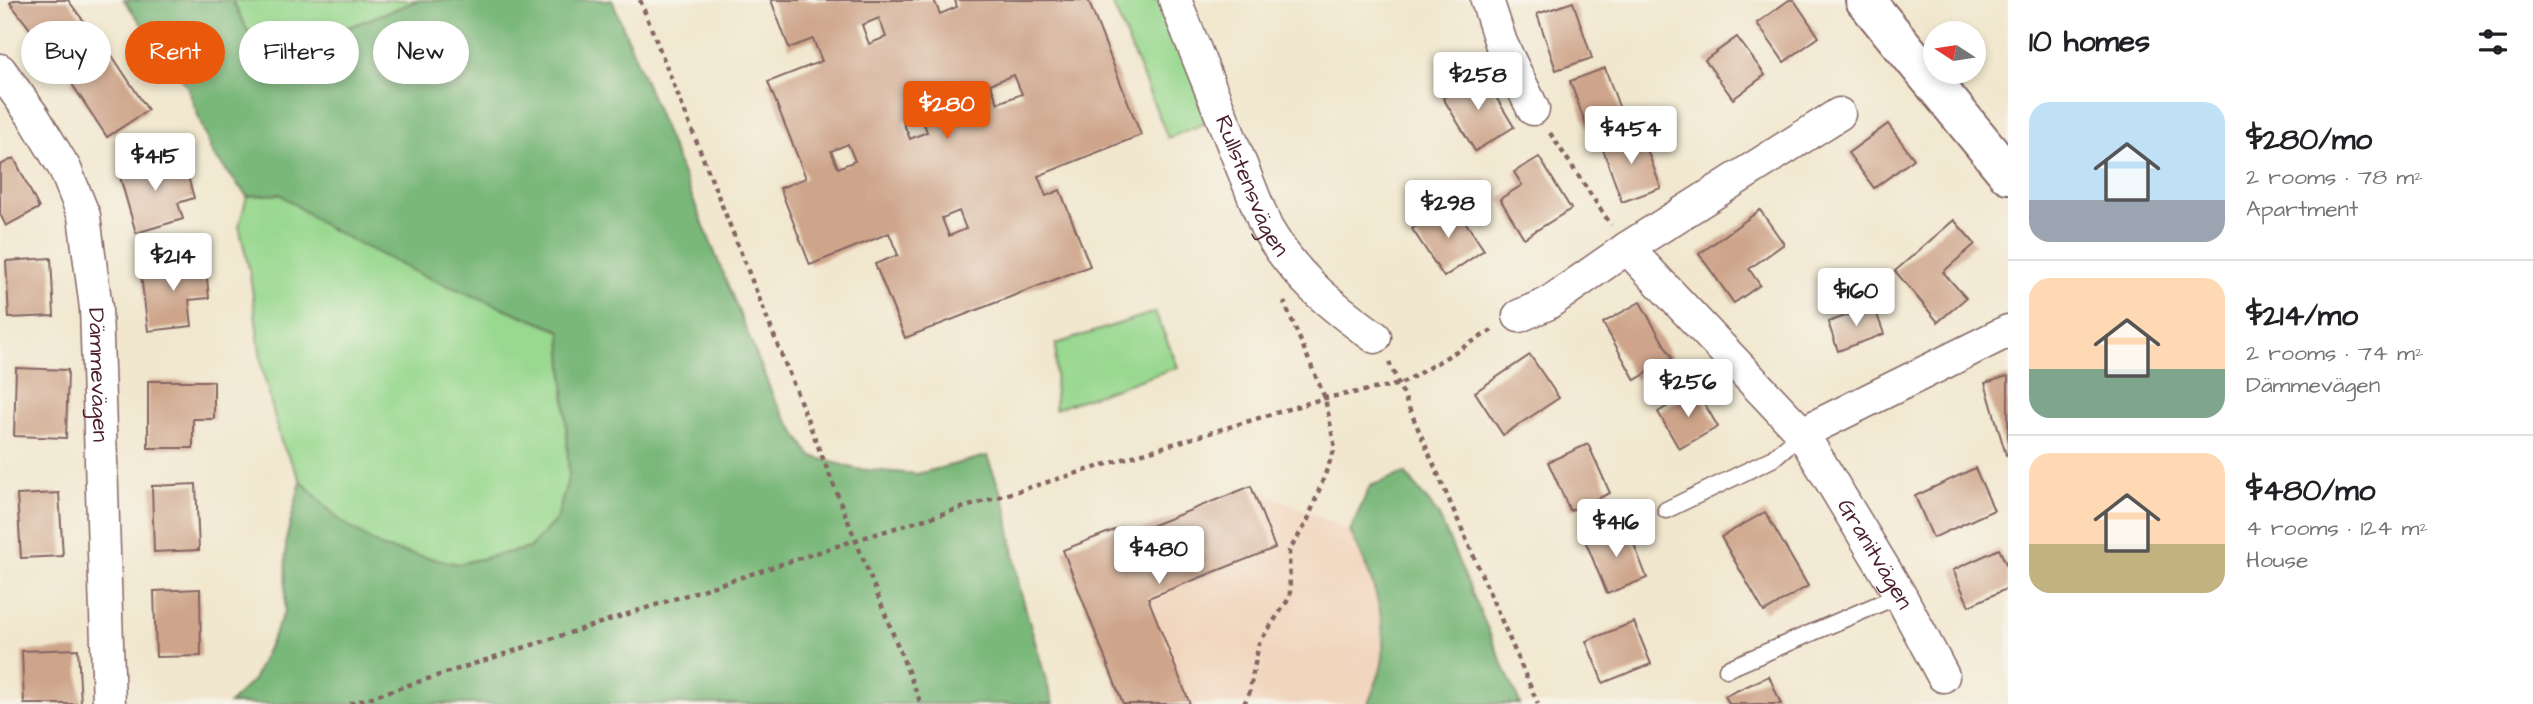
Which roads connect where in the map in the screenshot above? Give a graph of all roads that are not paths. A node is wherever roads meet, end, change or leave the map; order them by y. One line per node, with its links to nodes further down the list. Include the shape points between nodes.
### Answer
1 (1175, 0): 11 (street, Rullstensvägen, via 1266,227 1284,259 1325,301)
2 (1487, 0): 5 (street, via 1501,43)
3 (1865, 0): 7 (street)
4 (0, 70): 17 (street, Dämmevägen, via 58,158 84,216 96,309)
5 (1533, 110)
6 (1839, 114): 8 (street)
7 (2008, 174)
8 (1627, 248): 9 (street, via 1547,304); 12 (street, Granitvägen)
9 (1519, 316)
10 (2008, 331): 12 (street)
11 (1375, 337)
12 (1802, 433): 13 (lane, via 1772,459); 14 (street, Granitvägen)
13 (1666, 510)
14 (1900, 595): 15 (lane); 16 (street, Granitvägen)
15 (1727, 669)
16 (1943, 676)
17 (109, 704)

